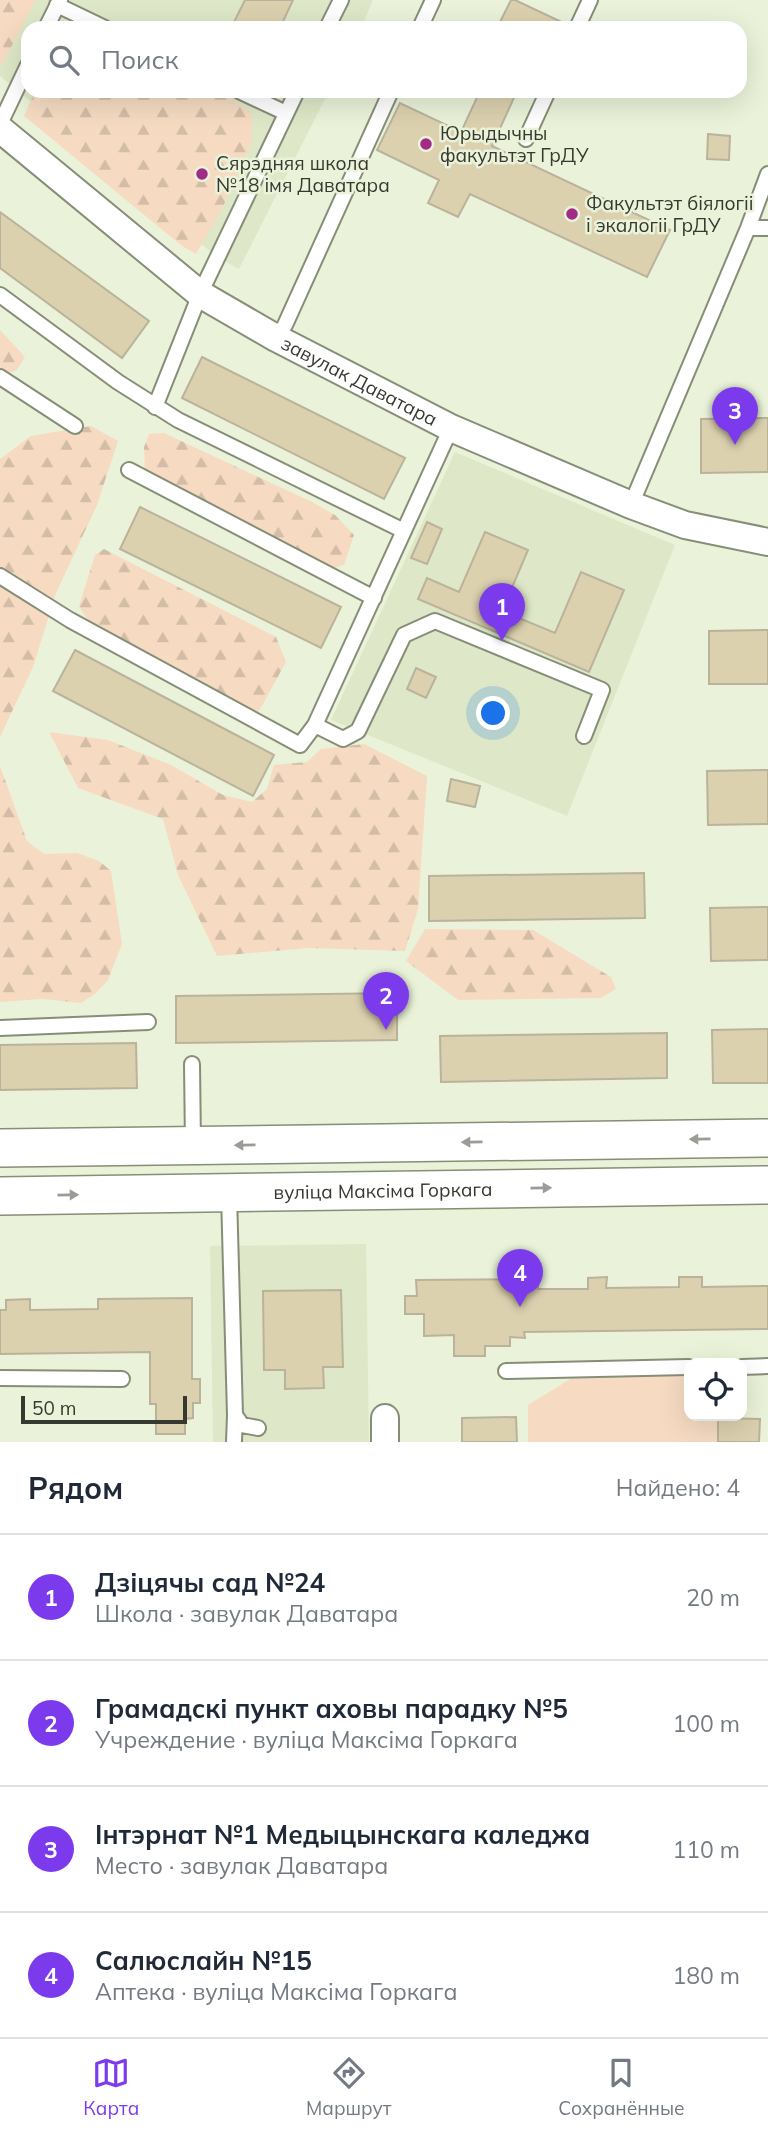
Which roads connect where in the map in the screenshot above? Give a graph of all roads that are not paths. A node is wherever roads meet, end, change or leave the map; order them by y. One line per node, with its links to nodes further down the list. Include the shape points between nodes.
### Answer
1 (341, 0): 7 (lane)
2 (433, 0): 8 (lane)
3 (590, 0): 9 (lane)
4 (58, 3): 5 (lane); 6 (lane)
5 (49, 21)
6 (93, 21)
7 (330, 21)
8 (423, 21)
9 (580, 21)
10 (21, 80): 16 (lane)
11 (254, 98): 15 (lane)
12 (294, 98): 15 (lane)
13 (388, 98): 23 (lane)
14 (545, 98): 17 (lane)
15 (286, 113): 21 (lane)
16 (0, 127): 21 (street, завулак Даватара)
17 (526, 139)
18 (768, 174): 19 (lane)
19 (748, 228): 20 (lane); 29 (lane)
20 (768, 228)
21 (200, 294): 23 (street, завулак Даватара); 25 (lane)
22 (0, 295): 25 (lane)
23 (276, 338): 27 (street, завулак Даватара)
24 (0, 377): 26 (lane)
25 (155, 407): 30 (lane)
26 (75, 426)
27 (451, 428): 29 (street, завулак Даватара); 30 (lane)
28 (129, 470): 33 (lane)
29 (631, 505): 31 (street, завулак Даватара, via 685,525)
30 (404, 531): 33 (lane)
31 (768, 542)
32 (0, 576): 34 (lane, via 70,620 300,745)
33 (374, 598): 34 (lane)
34 (316, 725): 35 (lane, via 343,739 358,731 404,635 435,621 602,690)
35 (584, 736)
36 (148, 1022): 37 (lane)
37 (0, 1028)
38 (192, 1063): 40 (lane)
39 (768, 1138): 40 (main road, one-way to 40)
40 (193, 1146): 41 (main road)
41 (0, 1148)
42 (768, 1185): 43 (main road, вуліца Максіма Горкага, one-way to 42)
43 (229, 1193): 44 (main road, вуліца Максіма Горкага, one-way to 43); 51 (lane)
44 (0, 1196)
45 (768, 1366): 47 (lane)
46 (684, 1367): 48 (lane)
47 (747, 1367)
48 (506, 1371)
49 (0, 1378): 50 (lane)
50 (122, 1379)
51 (235, 1415): 52 (lane, via 242,1425); 53 (lane)
52 (258, 1427)
53 (234, 1442)

